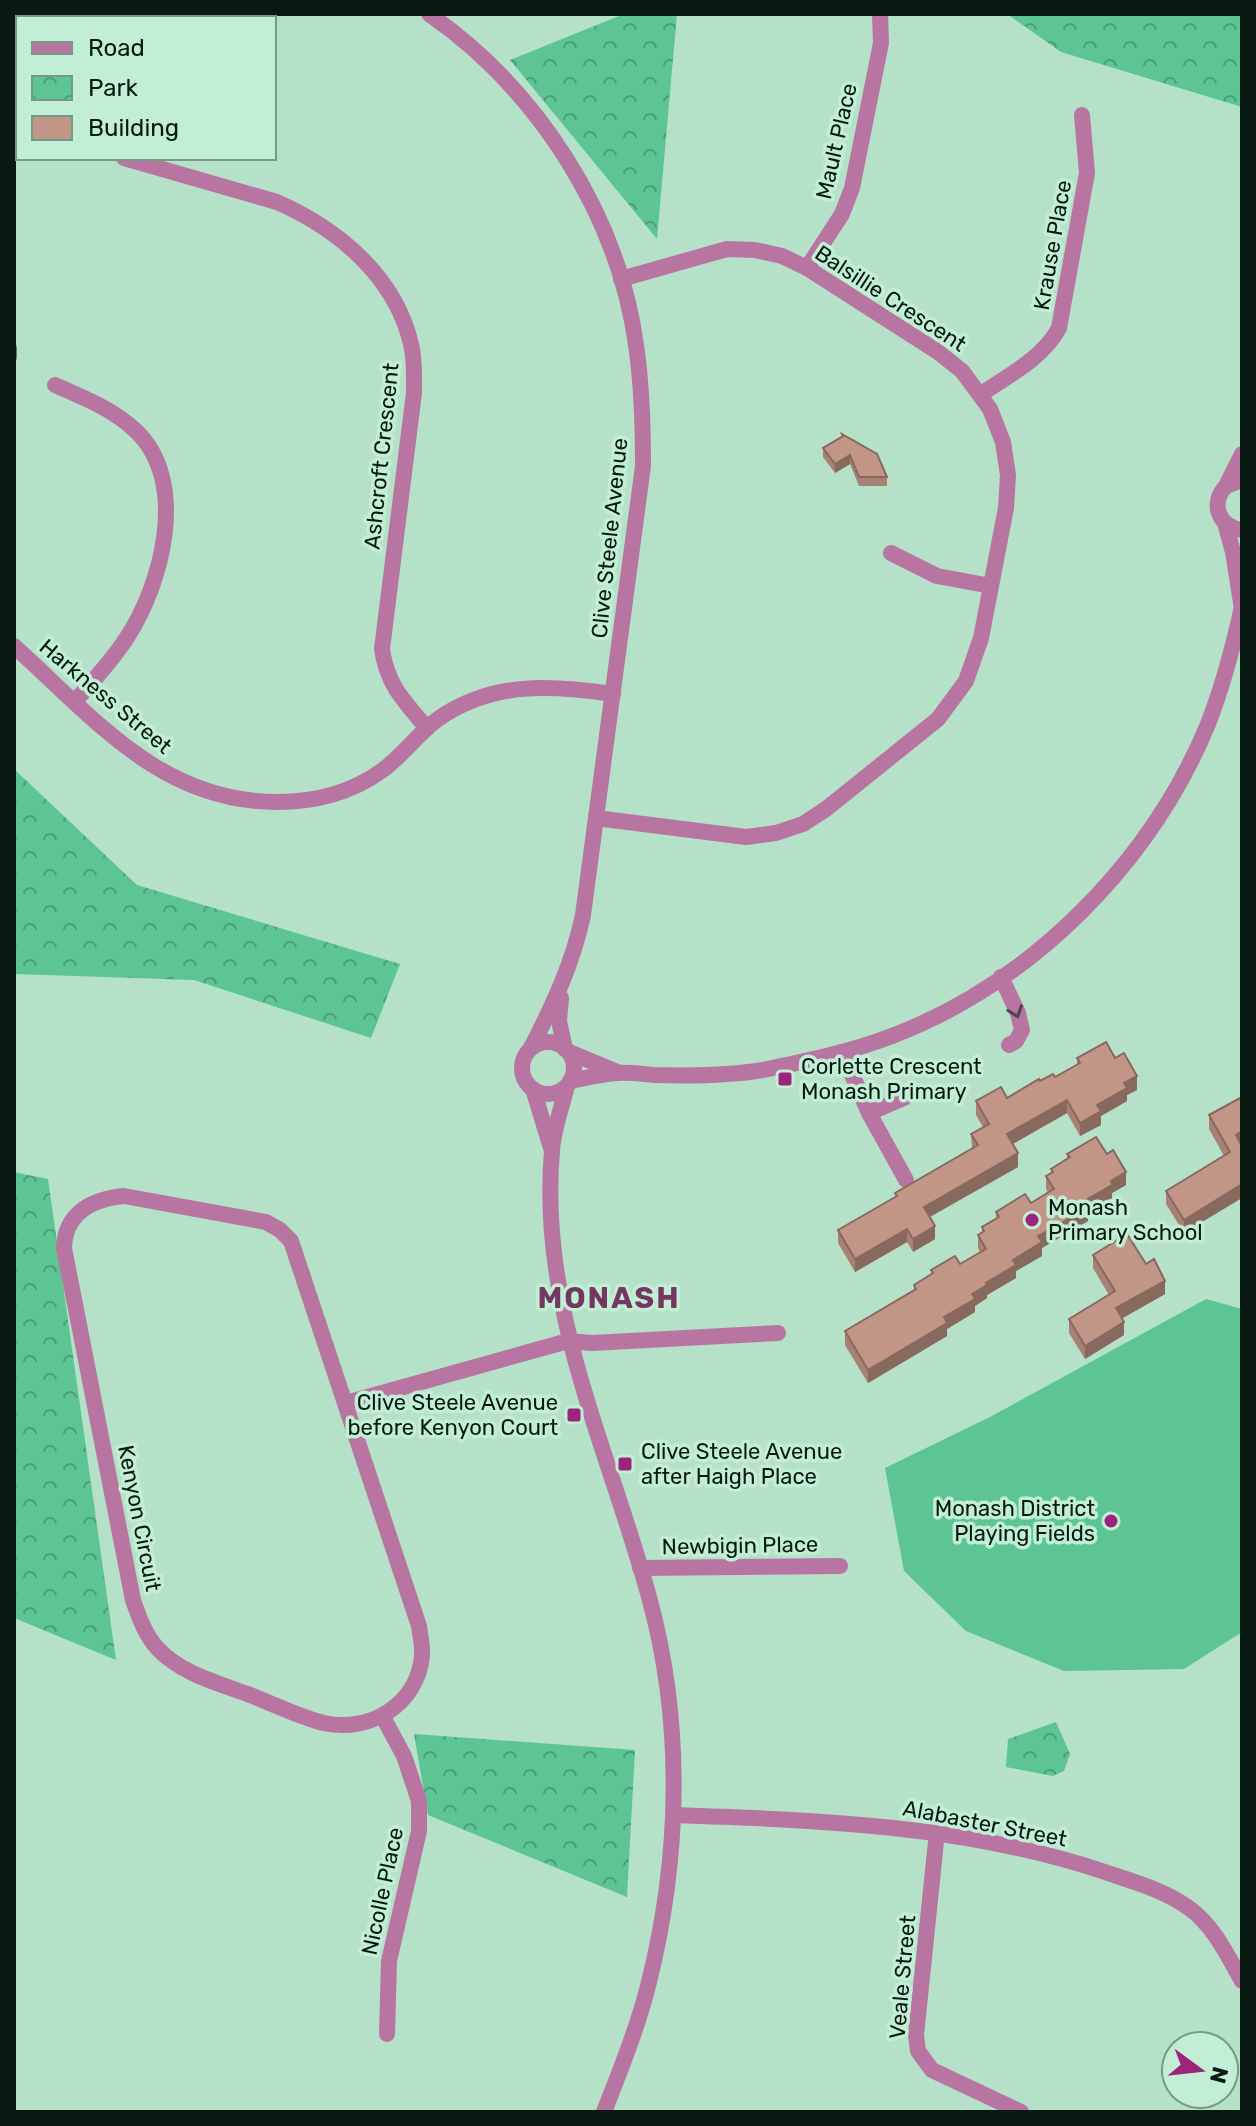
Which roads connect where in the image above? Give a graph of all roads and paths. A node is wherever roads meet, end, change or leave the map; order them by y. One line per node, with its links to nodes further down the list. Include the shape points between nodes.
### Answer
1 (429, 14): 6 (street, Clive Steele Avenue, via 493,68 541,122 596,214)
2 (880, 14): 5 (street, Mault Place, via 881,43 852,188 842,214)
3 (1082, 115): 8 (street, Krause Place, via 1087,173 1059,328 1040,354)
4 (131, 160): 19 (street, Ashcroft Crescent, via 295,210 358,253 400,311 411,343 414,393 382,649 394,689)
5 (807, 268): 6 (street, Balsillie Crescent, via 782,256 727,249); 8 (street, Balsillie Crescent, via 938,352)
6 (621, 279): 17 (street, Clive Steele Avenue, via 636,341 643,466)
7 (55, 385): 18 (street, via 104,406 136,431 153,453 166,490 163,543 146,602 126,638)
8 (981, 394): 14 (street, Balsillie Crescent, via 1003,442 1008,475)
9 (1242, 454): 10 (street)
10 (1234, 483): 11 (street, via 1219,497 1218,511)
11 (1225, 523): 12 (street); 15 (street)
12 (1242, 530)
13 (891, 553): 14 (street, via 937,576)
14 (991, 586): 20 (street, Balsillie Crescent, via 973,667 949,707 803,824 746,837)
15 (1242, 608): 21 (street, via 1218,697 1175,791 1144,839 1107,885 1047,943)
16 (14, 646): 18 (street, Harkness Street)
17 (613, 694): 19 (street, Harkness Street, via 543,687 497,692 466,703); 20 (street, Clive Steele Avenue)
18 (75, 701): 19 (street, Harkness Street, via 163,773 207,792 254,802 292,802 346,790 391,764)
19 (427, 728)
20 (596, 818): 22 (street, Clive Steele Avenue, via 583,915)
21 (1001, 977): 23 (street, one-way to 23, via 1022,1030); 26 (street, via 955,1006)
22 (562, 988): 24 (street, Clive Steele Avenue); 25 (street, Clive Steele Avenue, via 559,1021)
23 (1009, 1045)
24 (531, 1048): 25 (street, via 552,1042); 29 (street, via 522,1069)
25 (567, 1051): 27 (street); 28 (street, via 573,1064)
26 (842, 1052): 27 (street, via 724,1074); 31 (street)
27 (619, 1072): 28 (street)
28 (568, 1084): 29 (street, via 547,1094); 32 (street)
29 (533, 1089): 32 (street)
30 (904, 1098): 31 (street)
31 (869, 1113): 33 (street)
32 (552, 1149): 35 (street, via 552,1240)
33 (906, 1180)
34 (778, 1333): 35 (street)
35 (568, 1341): 36 (street); 38 (street)
36 (346, 1403): 39 (street, Kenyon Circuit, via 422,1649 415,1682); 39 (street, Kenyon Circuit, via 297,1254 280,1230 250,1218 124,1196 87,1205 70,1221 64,1239 67,1263 140,1622 177,1665 198,1676 324,1723 355,1725)
37 (840, 1566): 38 (street, Newbigin Place)
38 (640, 1568): 40 (street, via 672,1722)
39 (383, 1717): 43 (street, Nicolle Place, via 416,1786 419,1816 389,1961)
40 (673, 1815): 41 (street, Alabaster Street, via 866,1823); 44 (street, via 662,1920 648,1988)
41 (937, 1832): 42 (street, Alabaster Street, via 1054,1857 1165,1893 1215,1934); 45 (street, Veale Street, via 918,2051 932,2070)
42 (1242, 1981)
43 (387, 2034)
44 (604, 2112)
45 (1021, 2112)

